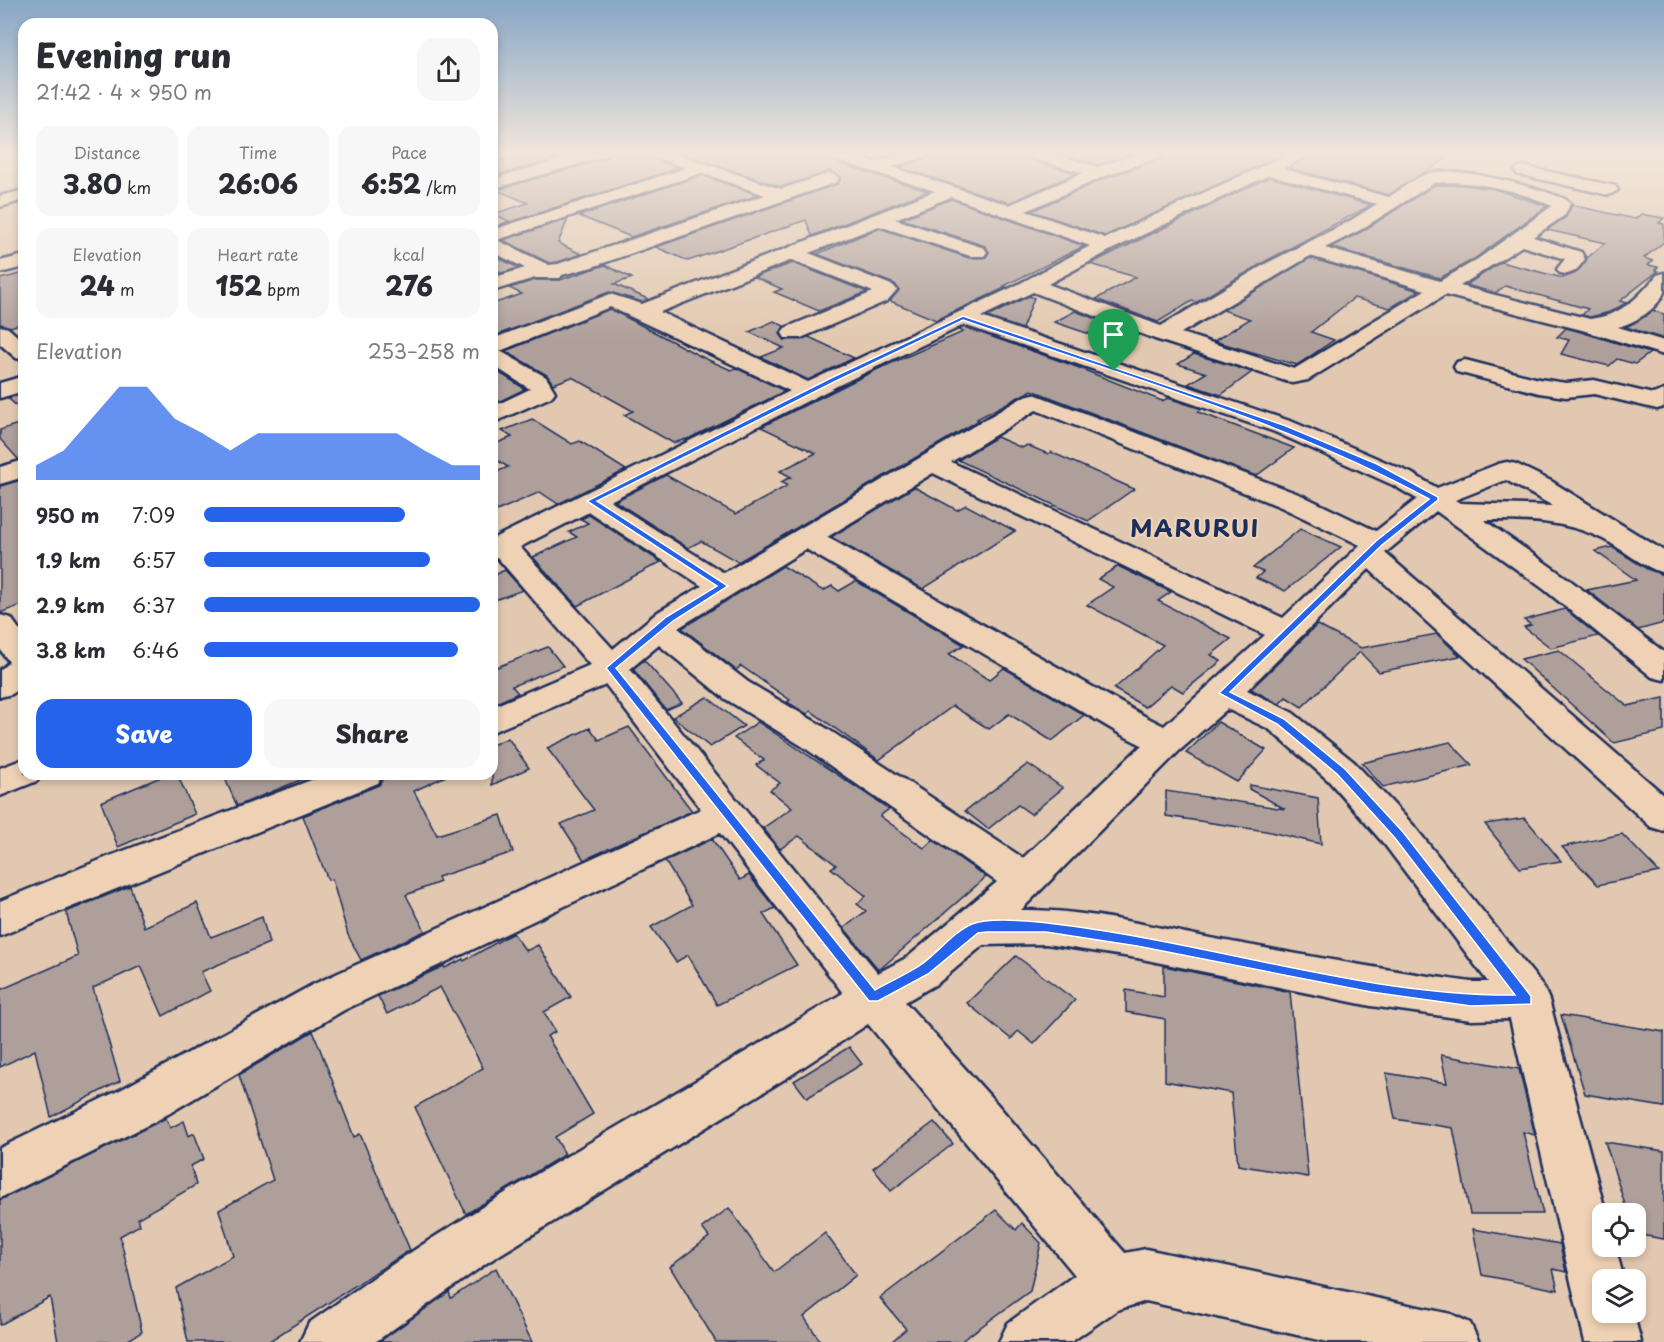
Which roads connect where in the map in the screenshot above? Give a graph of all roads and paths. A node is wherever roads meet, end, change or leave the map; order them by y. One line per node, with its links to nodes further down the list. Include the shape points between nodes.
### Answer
1 (555, 216): 9 (street)
2 (722, 216): 19 (street)
3 (891, 216): 8 (street)
4 (1024, 216): 11 (street)
5 (1169, 216): 11 (street)
6 (1369, 216): 13 (street)
7 (1552, 216): 10 (street)
8 (880, 220): 14 (street); 15 (street)
9 (498, 234)
10 (1519, 239): 18 (street, via 1574,256); 23 (street)
11 (1106, 245): 22 (street)
12 (498, 248): 19 (street)
13 (1309, 250): 23 (street); 29 (street)
14 (977, 252)
15 (791, 253): 24 (street); 28 (street, via 887,290 880,297)
16 (18, 262): 17 (street)
17 (0, 267)
18 (1567, 269)
19 (549, 272): 21 (street, via 533,272); 24 (street)
20 (1664, 279): 26 (street, via 1641,309 1614,321)
21 (498, 283)
22 (1032, 285): 25 (street); 29 (street)
23 (1442, 288): 26 (street); 29 (street, via 1300,375 1283,375)
24 (642, 312): 30 (street, via 610,300); 37 (street)
25 (963, 318): 37 (street); 44 (street, via 1284,428 1374,466)
26 (1590, 325): 32 (street)
27 (0, 333): 31 (street)
28 (793, 333)
29 (1163, 334)
30 (498, 345)
31 (18, 348)
32 (1664, 348)
33 (498, 359): 39 (street, via 538,382 543,392)
34 (1465, 367): 38 (street, via 1539,386 1566,390 1594,387 1657,402)
35 (18, 385): 36 (street)
36 (0, 391)
37 (808, 391): 43 (street)
38 (1664, 397)
39 (498, 413)
40 (931, 462): 46 (street); 48 (street, via 1026,404 1036,402 1290,501); 54 (street)
41 (18, 470): 42 (street)
42 (0, 476)
43 (591, 501): 47 (street); 51 (street)
44 (1444, 505): 45 (street, via 1550,514 1578,519); 45 (street, via 1507,470); 48 (street); 56 (street)
45 (1621, 536): 50 (street)
46 (806, 537): 51 (street); 64 (street)
47 (498, 548)
48 (1373, 548): 54 (street); 68 (street)
49 (498, 549): 58 (street)
50 (1664, 564)
51 (723, 586): 53 (street)
52 (0, 625): 57 (street)
53 (658, 628): 58 (street); 71 (street, via 736,690 814,737)
54 (1286, 632): 62 (street)
55 (1664, 638): 56 (street)
56 (1631, 642): 59 (street)
57 (18, 653)
58 (611, 668): 63 (street); 69 (street)
59 (1664, 669)
60 (18, 674): 61 (street)
61 (0, 686)
62 (1224, 693): 64 (street); 75 (street, via 1281,721 1341,771 1399,835)
63 (498, 718)
64 (1167, 742): 71 (street)
65 (18, 775): 67 (street)
66 (349, 780): 72 (street)
67 (0, 783)
68 (1650, 786): 70 (street)
69 (726, 814): 74 (street); 76 (street, via 329,997 139,1105)
70 (1664, 817)
71 (1024, 880): 73 (street)
72 (0, 919)
73 (975, 928): 74 (street, via 923,970); 75 (street, via 1046,927 1371,987 1471,1001)
74 (873, 997): 78 (street); 80 (street, via 470,1244)
75 (1527, 1000): 77 (street)
76 (0, 1174)
77 (1595, 1269)
78 (1115, 1283): 81 (street, via 1066,1312); 82 (street, via 1135,1276 1158,1276)
79 (1609, 1323): 83 (street)
80 (328, 1342)
81 (1028, 1342)
82 (1451, 1342)
83 (1613, 1342)

